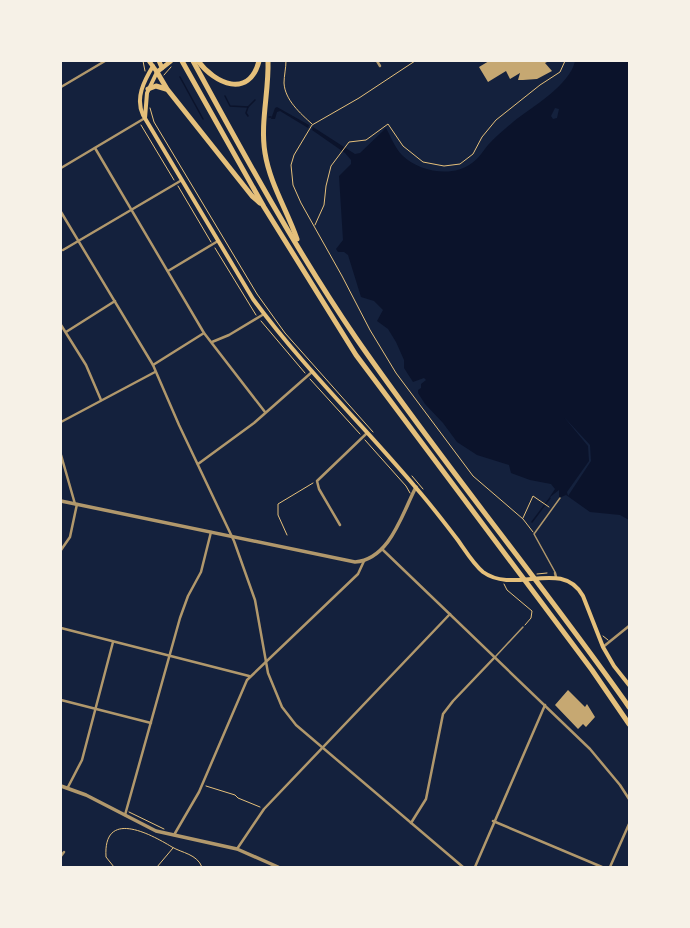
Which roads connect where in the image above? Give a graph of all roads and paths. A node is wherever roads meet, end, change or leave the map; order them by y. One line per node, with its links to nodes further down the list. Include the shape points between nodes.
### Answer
1 (105, 61): 21 (street)
2 (149, 61): 15 (main road)
3 (158, 61): 15 (main road); 17 (main road)
4 (182, 61): 32 (highway)
5 (193, 61): 39 (highway, via 230,130)
6 (198, 61): 7 (highway, via 215,78 232,84 251,77)
7 (259, 61)
8 (268, 61): 39 (highway, via 263,135 265,151 274,186)
9 (286, 61): 27 (path, via 284,82 287,94)
10 (377, 61): 16 (street)
11 (415, 61): 27 (path)
12 (565, 61): 35 (path, via 560,72 498,118 482,137 473,154 460,164 444,166 423,162 403,146 388,124 370,138 349,142 331,166 324,205)
13 (143, 62): 19 (path)
14 (171, 64): 17 (main road); 20 (path)
15 (153, 66): 18 (main road); 25 (main road, via 144,82 141,95 141,109)
16 (380, 66)
17 (162, 68): 18 (main road)
18 (157, 72): 20 (highway); 22 (main road)
19 (144, 74)
20 (160, 78): 23 (highway)
21 (61, 87)
22 (148, 89): 23 (highway, via 156,86); 25 (main road)
23 (167, 89): 32 (highway, via 252,196)
24 (149, 104): 57 (path, via 154,122 257,294 285,333)
25 (145, 118): 26 (street); 30 (main road)
26 (140, 121): 28 (street); 31 (path)
27 (312, 125): 35 (path, via 294,155 291,175 296,194)
28 (95, 148): 29 (street); 33 (street)
29 (61, 168)
30 (182, 180): 31 (street); 37 (main road)
31 (176, 183): 33 (street); 38 (path)
32 (264, 207): 99 (highway, via 356,355 592,670)
33 (131, 209): 36 (street); 41 (street)
34 (61, 212): 36 (street)
35 (314, 225): 70 (path, via 396,373 473,476)
36 (79, 241): 40 (street); 42 (street)
37 (218, 241): 38 (street); 43 (main road)
38 (213, 244): 41 (street); 44 (path)
39 (300, 248): 79 (highway, via 356,338 424,432)
40 (63, 250)
41 (168, 271): 47 (street)
42 (115, 301): 46 (street); 49 (street)
43 (264, 314): 44 (street); 51 (main road)
44 (258, 318): 48 (street); 52 (path)
45 (61, 325): 46 (street)
46 (66, 332): 53 (street, via 86,365)
47 (204, 333): 48 (street); 49 (street)
48 (212, 342): 54 (street)
49 (153, 365): 50 (street)
50 (155, 372): 53 (street); 60 (street)
51 (312, 372): 52 (street); 56 (main road)
52 (307, 376): 54 (street); 58 (path)
53 (101, 400): 55 (street)
54 (265, 412): 60 (street)
55 (61, 422)
56 (366, 434): 58 (street); 63 (main road)
57 (375, 434)
58 (362, 437): 65 (path); 71 (street, via 317,481)
59 (61, 455): 68 (street)
60 (198, 464): 75 (street)
61 (409, 473): 64 (path)
62 (315, 481): 73 (path, via 280,502 278,514)
63 (416, 487): 65 (street); 82 (main road, via 478,567 489,576)
64 (425, 492)
65 (412, 495): 77 (street)
66 (560, 498): 74 (lane)
67 (61, 501): 68 (street)
68 (76, 504): 72 (street); 76 (street, via 70,537)
69 (550, 508): 70 (path, via 533,496)
70 (523, 519): 74 (path)
71 (340, 525)
72 (211, 532): 75 (street); 89 (street, via 201,572 188,596)
73 (287, 534)
74 (534, 534): 81 (lane)
75 (231, 536): 78 (street, via 354,562); 91 (street, via 255,600)
76 (61, 550)
77 (382, 550): 78 (street); 83 (street)
78 (364, 561): 91 (street, via 358,574)
79 (532, 572): 80 (path); 96 (highway)
80 (540, 573)
81 (556, 575): 82 (main road); 88 (main road, via 568,581 580,592)
82 (504, 581): 85 (path, via 507,590 532,611 531,618)
83 (450, 614): 90 (street); 100 (street)
84 (629, 626): 88 (street)
85 (523, 627): 90 (lane)
86 (61, 628): 87 (street)
87 (113, 642): 89 (street); 97 (street)
88 (603, 647): 93 (main road)
89 (169, 656): 92 (street); 98 (street)
90 (495, 657): 95 (street); 108 (street, via 443,714 426,799)
91 (266, 659): 92 (street); 100 (street, via 268,673 282,707 296,725)
92 (249, 676): 111 (street, via 235,703 199,792)
93 (629, 685)
94 (61, 700): 97 (street)
95 (545, 705): 104 (street, via 596,755); 107 (street)
96 (629, 707)
97 (95, 709): 98 (street); 103 (street, via 82,760)
98 (151, 723): 106 (street)
99 (629, 724)
100 (322, 748): 105 (street); 108 (street)
101 (61, 786): 103 (street)
102 (206, 786): 105 (path, via 235,795)
103 (68, 787): 106 (street)
104 (629, 799)
105 (264, 809): 113 (street)
106 (125, 813): 110 (path); 111 (street, via 156,831)
107 (493, 821): 121 (street); 122 (street)
108 (411, 823): 120 (street)
109 (629, 824): 123 (street)
110 (166, 829)
111 (174, 836): 113 (street)
112 (173, 848): 116 (path, via 140,831 122,829 109,836 106,841 106,857); 117 (path); 118 (path, via 195,858)
113 (237, 849): 119 (street)
114 (64, 852): 115 (street)
115 (61, 856)
116 (114, 867)
117 (157, 867)
118 (202, 867)
119 (278, 867)
120 (462, 867)
121 (474, 867)
122 (602, 867)
123 (610, 867)

